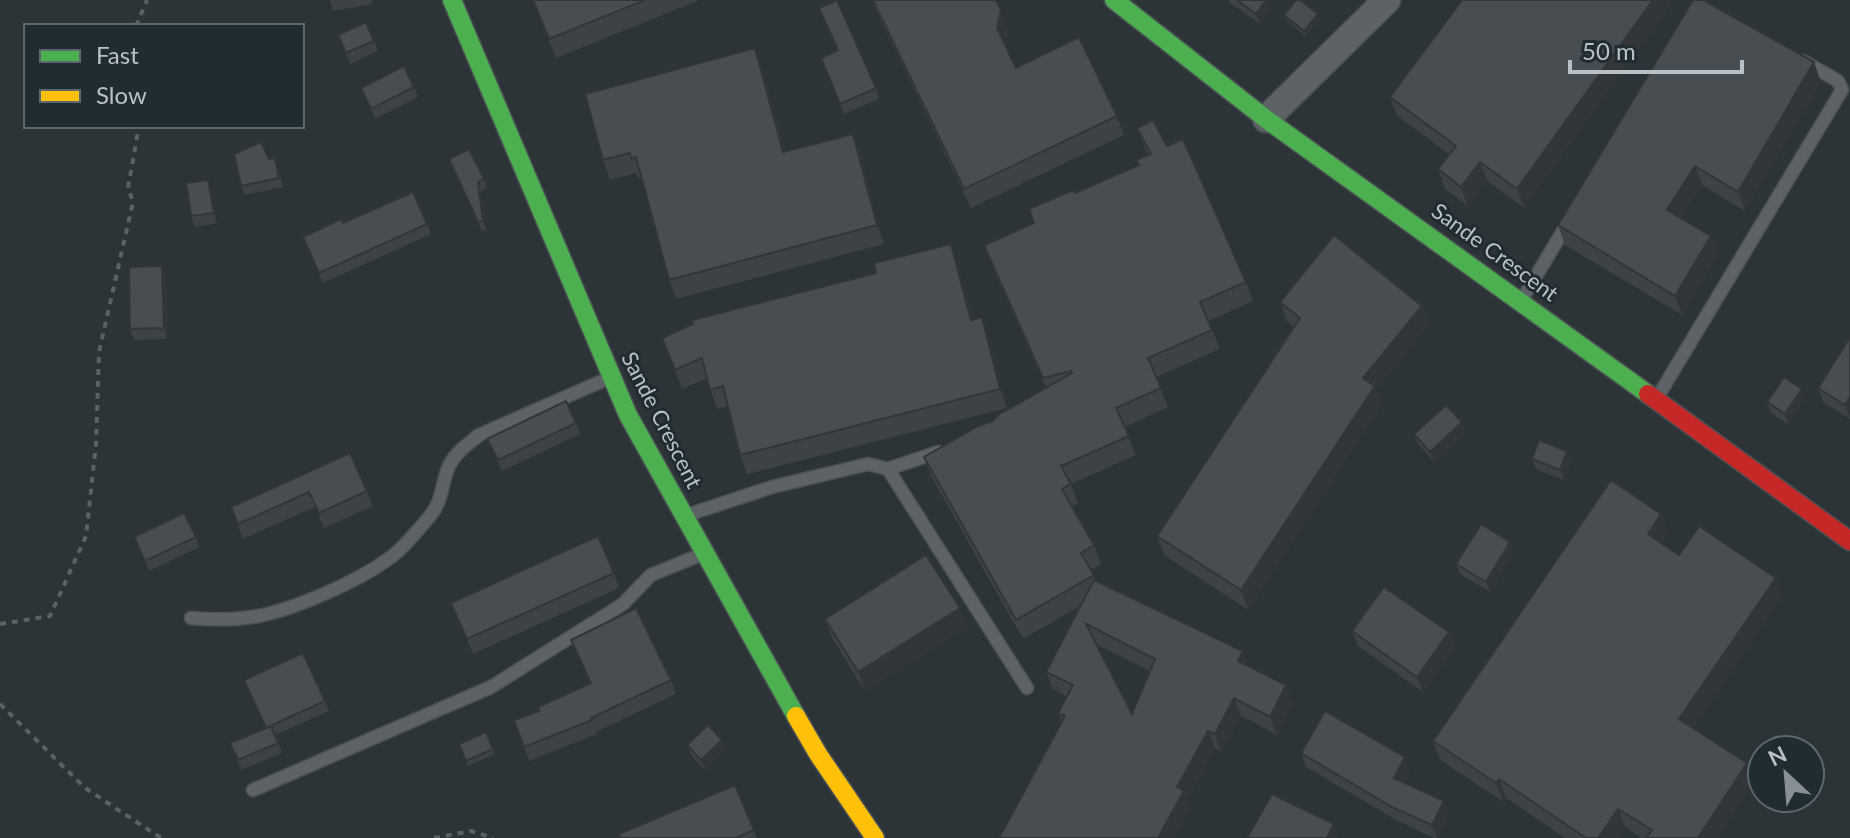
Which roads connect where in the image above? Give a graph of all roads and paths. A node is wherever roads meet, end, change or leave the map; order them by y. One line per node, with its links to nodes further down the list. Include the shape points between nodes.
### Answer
1 (147, 0): 5 (path)
2 (452, 0): 11 (street, Sande Crescent)
3 (1114, 0): 7 (street, Sande Crescent)
4 (1387, 0): 7 (street)
5 (137, 24)
6 (1798, 58): 12 (lane, via 1838,81 1842,90)
7 (1266, 119): 10 (street, Sande Crescent)
8 (139, 128): 19 (path, via 128,188 133,202 99,352 86,536 50,616)
9 (1577, 207): 10 (lane)
10 (1522, 301): 12 (street, Sande Crescent)
11 (612, 377): 15 (street, Sande Crescent); 18 (lane, via 479,435 462,448 449,466 431,515 377,566 260,616)
12 (1657, 399): 16 (street, Sande Crescent)
13 (956, 446): 14 (lane)
14 (888, 469): 15 (lane, via 868,464); 20 (lane)
15 (684, 516): 17 (street, Sande Crescent)
16 (1850, 541)
17 (703, 554): 22 (lane, via 651,575 623,604 491,687); 26 (street, Sande Crescent, via 818,754)
18 (191, 618)
19 (0, 624)
20 (1027, 688)
21 (0, 704): 23 (path, via 85,788)
22 (253, 790)
23 (161, 838)
24 (434, 838): 25 (path, via 471,831)
25 (493, 838)
26 (875, 838)

